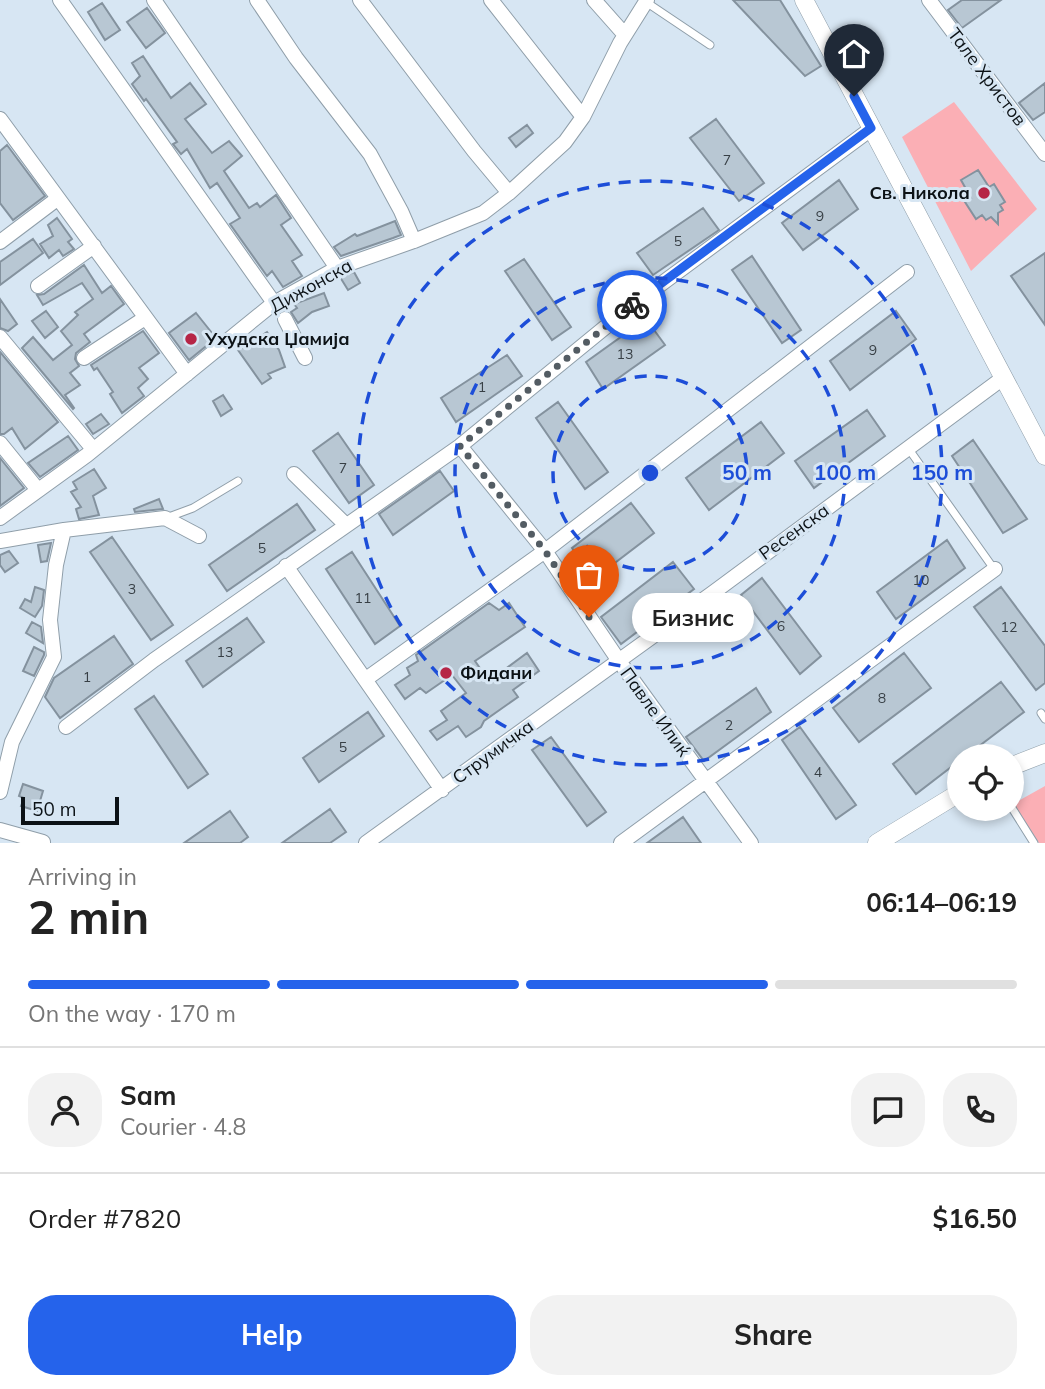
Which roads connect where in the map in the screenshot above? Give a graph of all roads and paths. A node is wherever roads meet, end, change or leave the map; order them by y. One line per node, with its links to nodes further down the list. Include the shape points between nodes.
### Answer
1 (60, 0): 24 (street)
2 (155, 0): 21 (street)
3 (257, 0): 18 (street, via 370,154)
4 (360, 0): 16 (street)
5 (491, 0): 12 (street)
6 (594, 0): 10 (street)
7 (929, 0): 15 (street, Тале Христов)
8 (646, 1): 10 (street, Дижонска); 11 (lane)
9 (810, 3): 14 (street)
10 (625, 35): 12 (street, Дижонска)
11 (709, 45)
12 (583, 117): 16 (street, Дижонска, via 565,142)
13 (0, 119): 17 (street)
14 (871, 128): 31 (street); 33 (street, via 630,307)
15 (1045, 154)
16 (509, 193): 18 (street, Дижонска, via 483,213)
17 (57, 199): 19 (street); 20 (street)
18 (414, 241): 21 (street, Дижонска)
19 (0, 242)
20 (94, 246): 23 (street); 25 (street)
21 (337, 268): 24 (street, Дижонска)
22 (907, 272): 46 (street)
23 (38, 286)
24 (274, 303): 30 (street, Дижонска)
25 (145, 318): 28 (street); 30 (street)
26 (285, 319): 29 (street)
27 (0, 337): 35 (street)
28 (84, 358)
29 (305, 358)
30 (187, 374): 35 (street, Дижонска)
31 (1003, 378): 34 (street, Ресенска); 36 (street)
32 (0, 443): 39 (street)
33 (460, 446): 42 (street); 46 (street, Павле Илиќ)
34 (908, 448): 48 (lane); 49 (street, Ресенска)
35 (93, 449): 39 (street, Дижонска)
36 (1045, 456)
37 (294, 474): 42 (street)
38 (238, 481): 41 (lane, via 193,508)
39 (38, 490): 40 (street, Дижонска)
40 (0, 518)
41 (165, 518): 43 (street); 44 (street)
42 (346, 525): 47 (street)
43 (64, 530): 45 (street); 56 (street, via 50,620 54,657 12,742)
44 (199, 536)
45 (0, 541)
46 (545, 551): 49 (street, Павле Илиќ); 50 (street)
47 (286, 566): 50 (street); 51 (street)
48 (995, 569): 54 (street)
49 (619, 661): 54 (street, Павле Илиќ); 55 (street, Струмичка)
50 (366, 680): 55 (street)
51 (66, 727)
52 (1045, 754): 53 (street)
53 (1024, 762)
54 (706, 783): 62 (street); 63 (street, Павле Илиќ)
55 (442, 790): 61 (street, Струмичка)
56 (0, 792)
57 (947, 800): 64 (street)
58 (1020, 821): 65 (lane)
59 (0, 830): 60 (street)
60 (43, 842)
61 (366, 843)
62 (621, 843)
63 (751, 843)
64 (877, 843)
65 (1034, 843)

